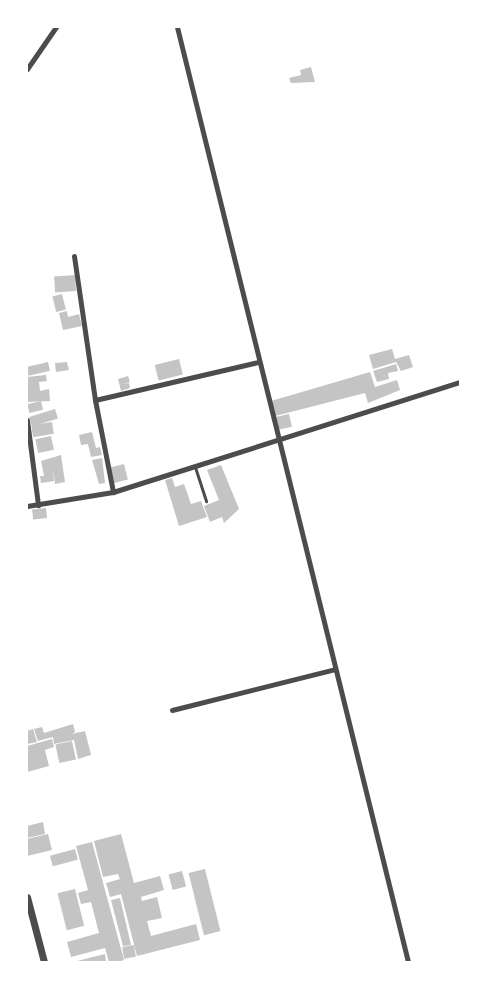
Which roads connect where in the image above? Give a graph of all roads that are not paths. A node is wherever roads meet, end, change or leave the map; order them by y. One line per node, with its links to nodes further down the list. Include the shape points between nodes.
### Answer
1 (56, 27): 3 (street)
2 (177, 27): 5 (street)
3 (27, 69)
4 (74, 256): 7 (street)
5 (258, 362): 7 (street); 9 (street)
6 (460, 382): 9 (street)
7 (95, 400): 11 (street)
8 (27, 420): 13 (street)
9 (278, 439): 10 (street); 15 (street)
10 (195, 465): 11 (street); 12 (lane)
11 (114, 492): 13 (street)
12 (206, 501)
13 (38, 505): 14 (street)
14 (27, 506)
15 (335, 669): 16 (street); 19 (street)
16 (172, 710)
17 (27, 897): 18 (street)
18 (44, 962)
19 (408, 962)

